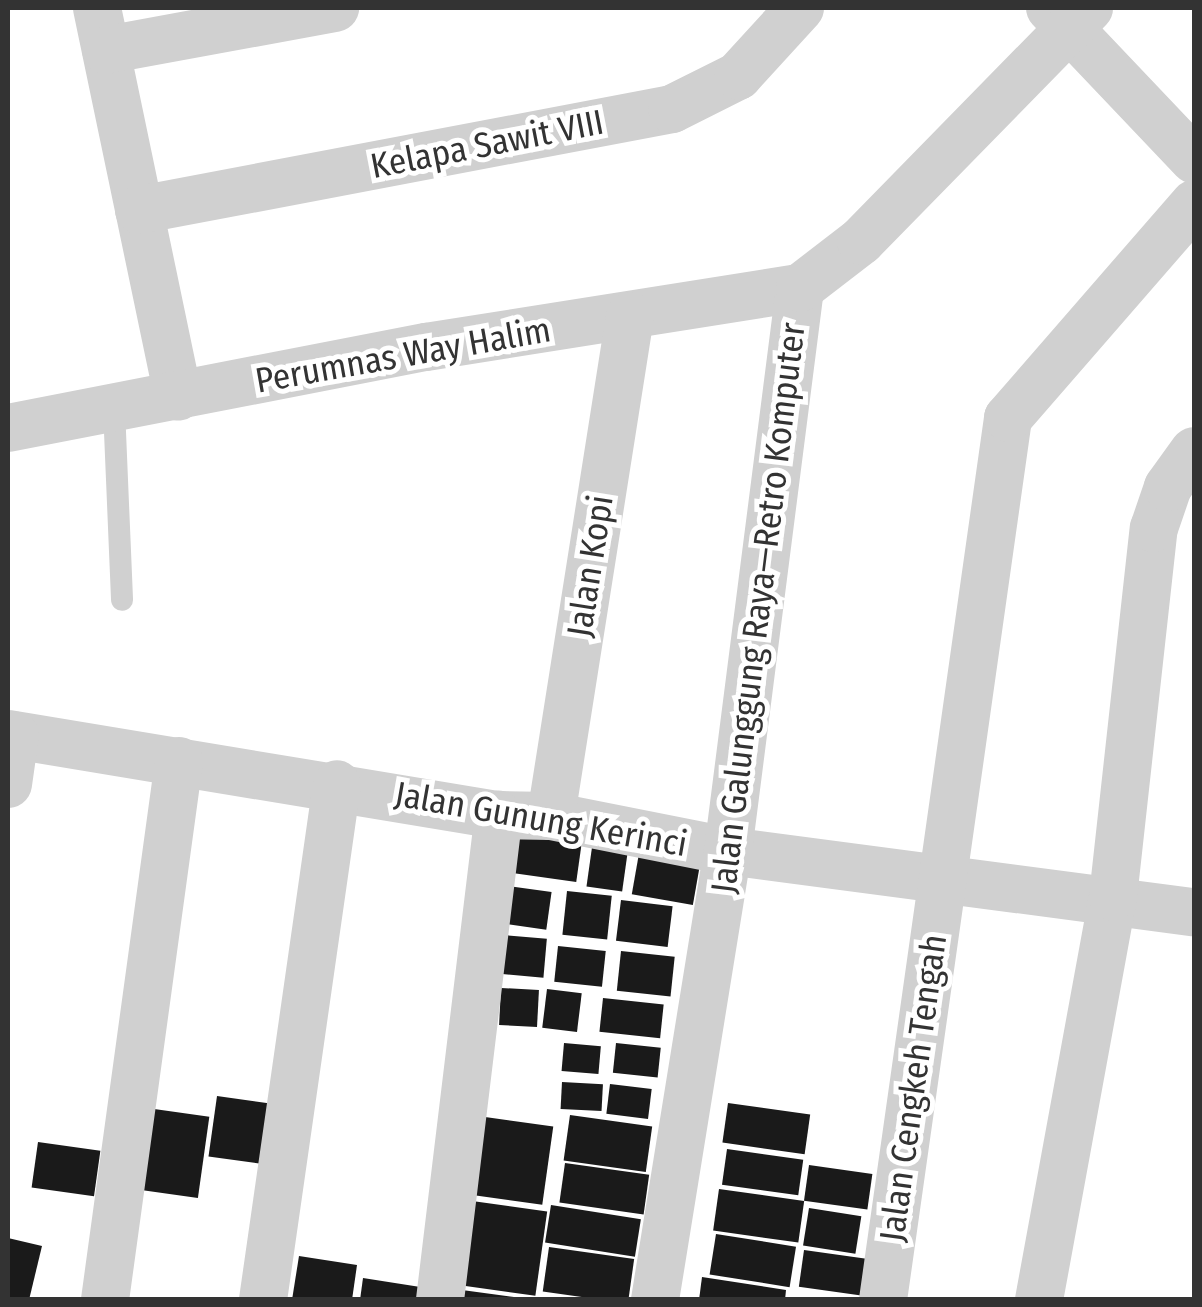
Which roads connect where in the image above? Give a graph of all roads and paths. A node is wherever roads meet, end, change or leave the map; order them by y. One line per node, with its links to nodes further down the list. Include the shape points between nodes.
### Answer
1 (335, 8): 4 (street)
2 (800, 8): 7 (street, Kelapa Sawit VIII, via 738,76 672,109)
3 (1070, 14): 5 (street); 8 (street, Jalan Galunggung Raya—Retro Komputer, via 861,241)
4 (102, 29): 7 (street)
5 (1194, 160)
6 (1194, 204): 22 (street, Jalan Cengkeh Tengah, via 1008,418)
7 (139, 210): 10 (street)
8 (800, 288): 9 (street, Perumnas Way Halim); 21 (street, Jalan Galunggung Raya—Retro Komputer)
9 (630, 316): 10 (street, Perumnas Way Halim, via 426,347); 20 (street, Jalan Kopi)
10 (178, 397): 11 (street, Perumnas Way Halim)
11 (114, 408): 12 (street, Perumnas Way Halim); 14 (lane)
12 (8, 428)
13 (1194, 451): 23 (street, via 1168,488 1154,528)
14 (122, 600)
15 (11, 734): 16 (street, Jalan Gunung Kerinci); 17 (street)
16 (179, 760): 18 (street, Jalan Gunung Kerinci); 25 (street)
17 (8, 784)
18 (337, 784): 19 (street, Jalan Gunung Kerinci); 26 (street)
19 (499, 814): 20 (street, Jalan Gunung Kerinci); 27 (street)
20 (551, 816): 21 (street, Jalan Gunung Kerinci)
21 (728, 851): 22 (street, Jalan Gunung Kerinci); 28 (street, Jalan Galunggung Raya—Retro Komputer)
22 (943, 876): 23 (street, Jalan Gunung Kerinci); 29 (street, Jalan Cengkeh Tengah)
23 (1113, 898): 24 (street, Jalan Gunung Kerinci); 30 (street)
24 (1194, 912)
25 (105, 1300)
26 (263, 1300)
27 (440, 1300)
28 (655, 1300)
29 (883, 1300)
30 (1039, 1300)

